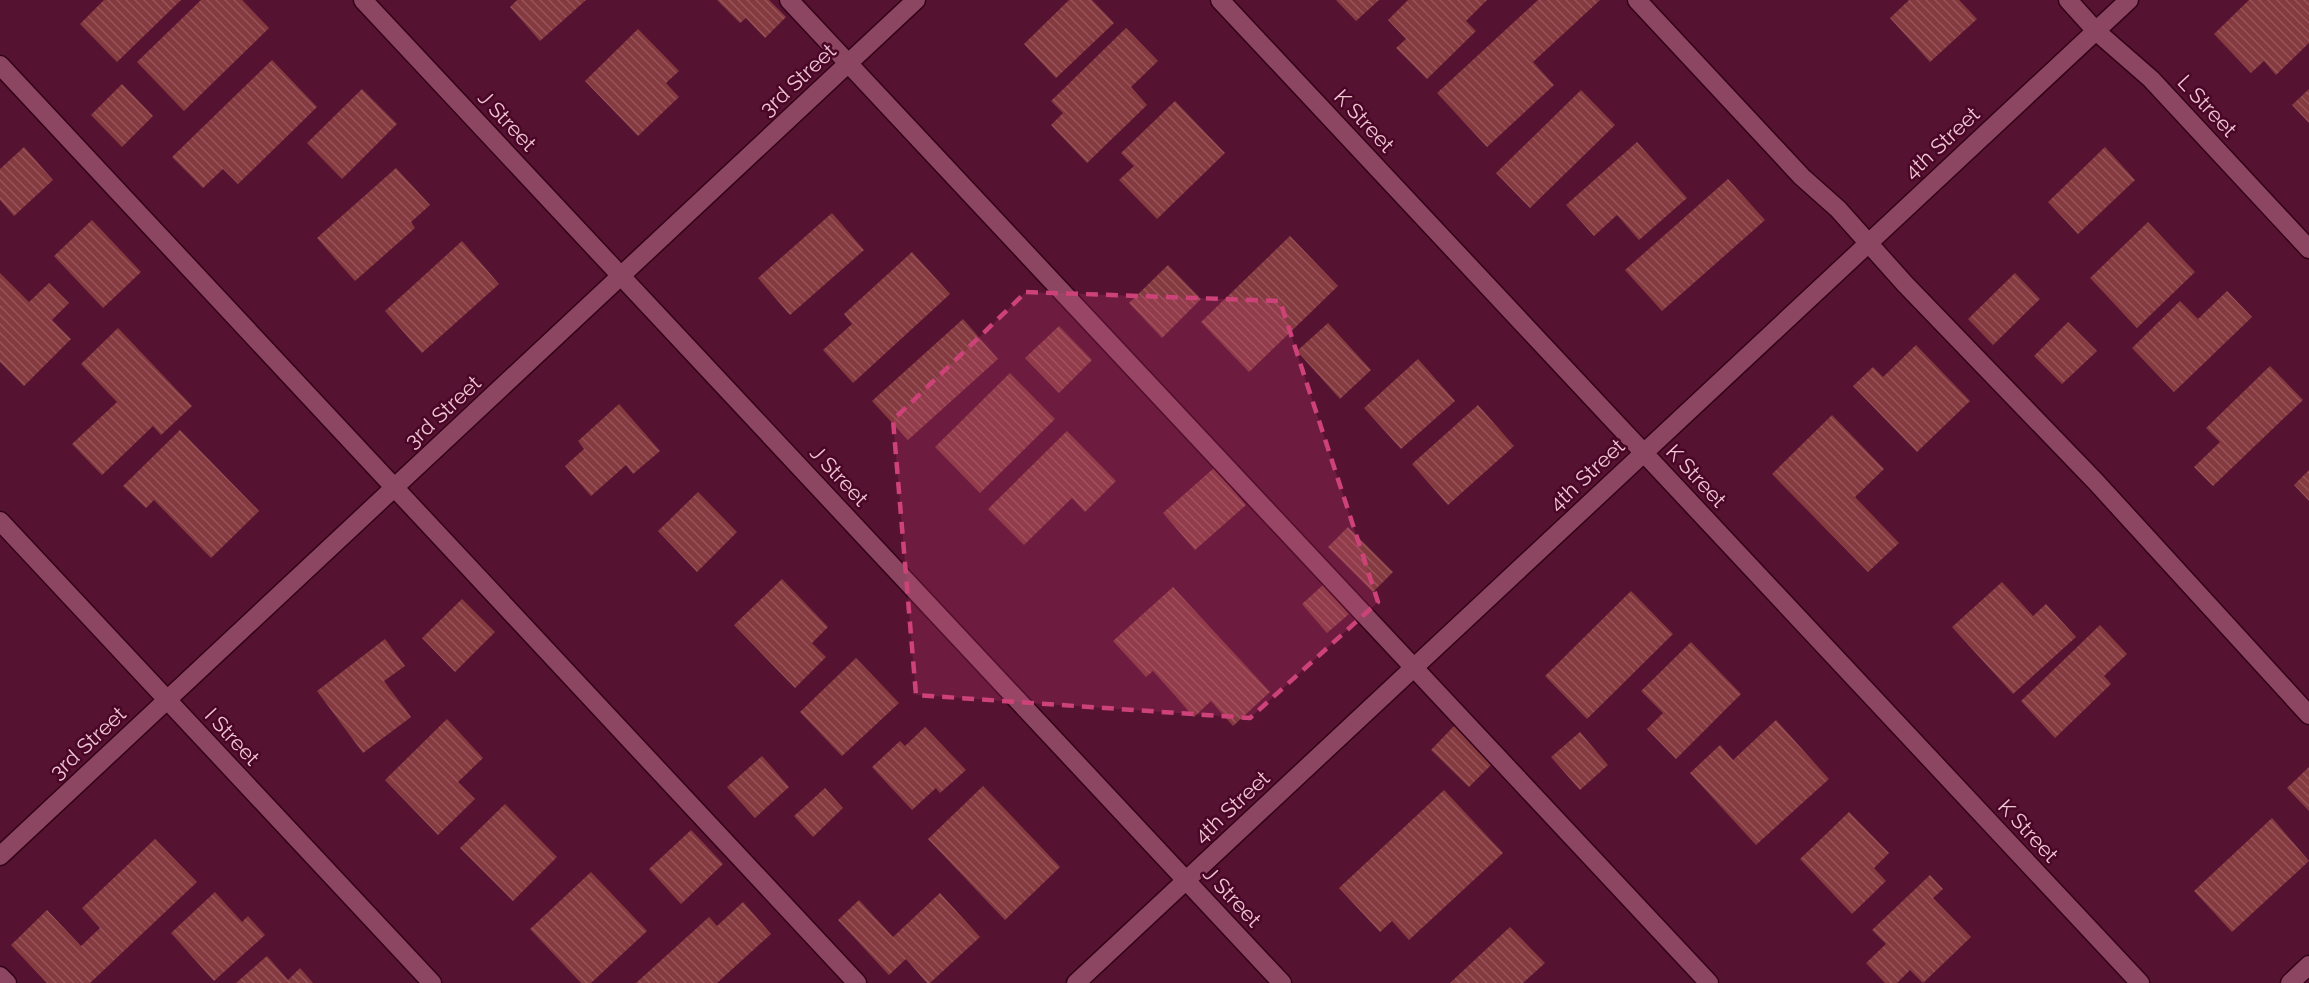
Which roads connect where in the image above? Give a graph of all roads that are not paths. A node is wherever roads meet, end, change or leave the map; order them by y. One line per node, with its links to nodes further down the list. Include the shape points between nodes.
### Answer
1 (363, 0): 13 (street, J Street)
2 (789, 0): 9 (street)
3 (916, 0): 9 (street, 3rd Street)
4 (1220, 0): 14 (street, K Street)
5 (1636, 0): 11 (street)
6 (2068, 0): 8 (street, L Street)
7 (2129, 0): 8 (street, 4th Street)
8 (2096, 31): 11 (street, 4th Street); 12 (street, L Street, via 2151,79)
9 (848, 63): 13 (street, 3rd Street); 17 (street)
10 (0, 65): 15 (street)
11 (1869, 243): 14 (street, 4th Street); 19 (street, via 2096,482)
12 (2309, 249)
13 (621, 276): 15 (street, 3rd Street); 21 (street, J Street)
14 (1644, 453): 17 (street, 4th Street); 30 (street, K Street)
15 (394, 488): 18 (street, 3rd Street); 26 (street)
16 (0, 521): 18 (street, I Street)
17 (1414, 668): 21 (street, 4th Street); 29 (street)
18 (167, 700): 20 (street, 3rd Street); 25 (street, I Street)
19 (2309, 715)
20 (0, 856)
21 (1186, 880): 27 (street, 4th Street); 28 (street, J Street)
22 (2309, 966): 31 (street)
23 (0, 976): 24 (street)
24 (7, 983)
25 (432, 983)
26 (857, 983)
27 (1076, 983)
28 (1282, 983)
29 (1709, 983)
30 (2140, 983)
31 (2290, 983)

